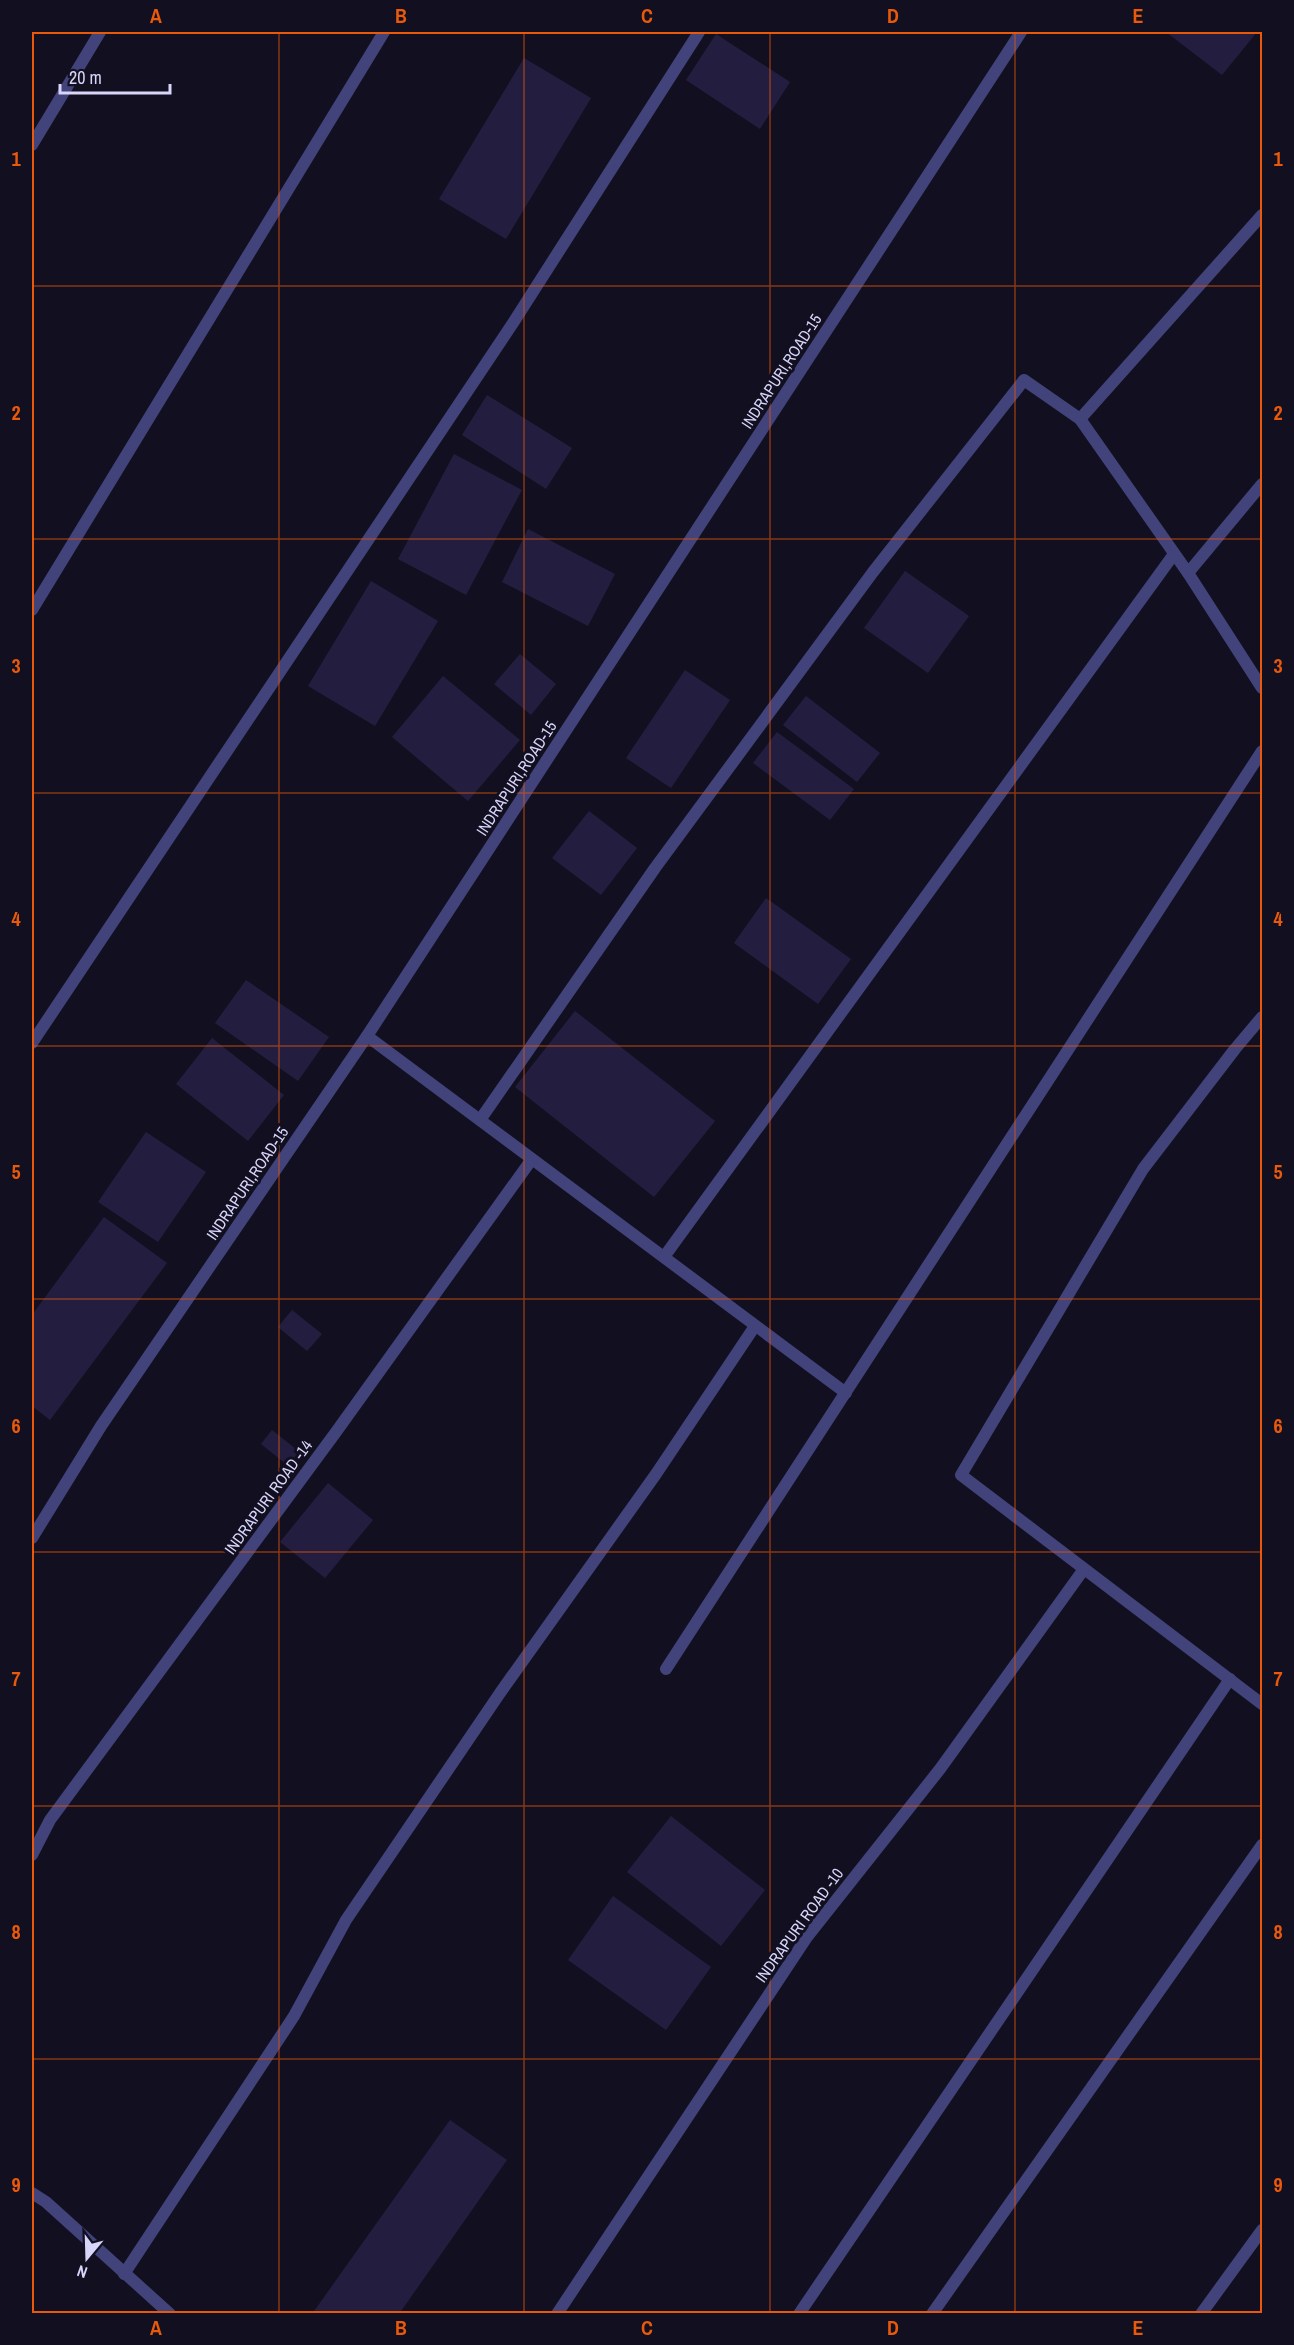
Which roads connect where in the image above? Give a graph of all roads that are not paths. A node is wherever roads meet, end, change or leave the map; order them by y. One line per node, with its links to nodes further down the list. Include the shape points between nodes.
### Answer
1 (100, 32): 5 (street)
2 (384, 32): 11 (street)
3 (699, 32): 16 (street, via 513,323)
4 (1021, 32): 15 (street, INDRAPURI,ROAD-15)
5 (32, 145)
6 (1263, 214): 7 (street)
7 (1080, 419): 9 (street); 17 (street, via 1024,380 873,572 683,830)
8 (1263, 484): 10 (street)
9 (1174, 554): 10 (street); 19 (street)
10 (1188, 573): 12 (street)
11 (32, 610)
12 (1263, 688)
13 (1263, 751): 21 (street)
14 (1263, 1017): 23 (street, via 1234,1048 1143,1169 961,1475)
15 (367, 1036): 17 (street); 22 (street, INDRAPURI,ROAD-15, via 101,1426)
16 (32, 1043)
17 (480, 1120): 18 (street)
18 (532, 1159): 19 (street); 28 (street, INDRAPURI ROAD -14, via 50,1820)
19 (664, 1257): 20 (street)
20 (755, 1326): 21 (street); 31 (street, via 346,1920 294,2016)
21 (846, 1393): 24 (street)
22 (32, 1538)
23 (1084, 1569): 25 (street); 33 (street, INDRAPURI ROAD -10, via 940,1769 807,1937)
24 (666, 1669)
25 (1230, 1679): 26 (street); 34 (street)
26 (1263, 1704)
27 (1263, 1845): 35 (street)
28 (32, 1855)
29 (32, 2193): 31 (street)
30 (1263, 2230): 36 (street)
31 (124, 2274): 32 (street)
32 (170, 2313)
33 (557, 2313)
34 (799, 2313)
35 (932, 2313)
36 (1201, 2313)

